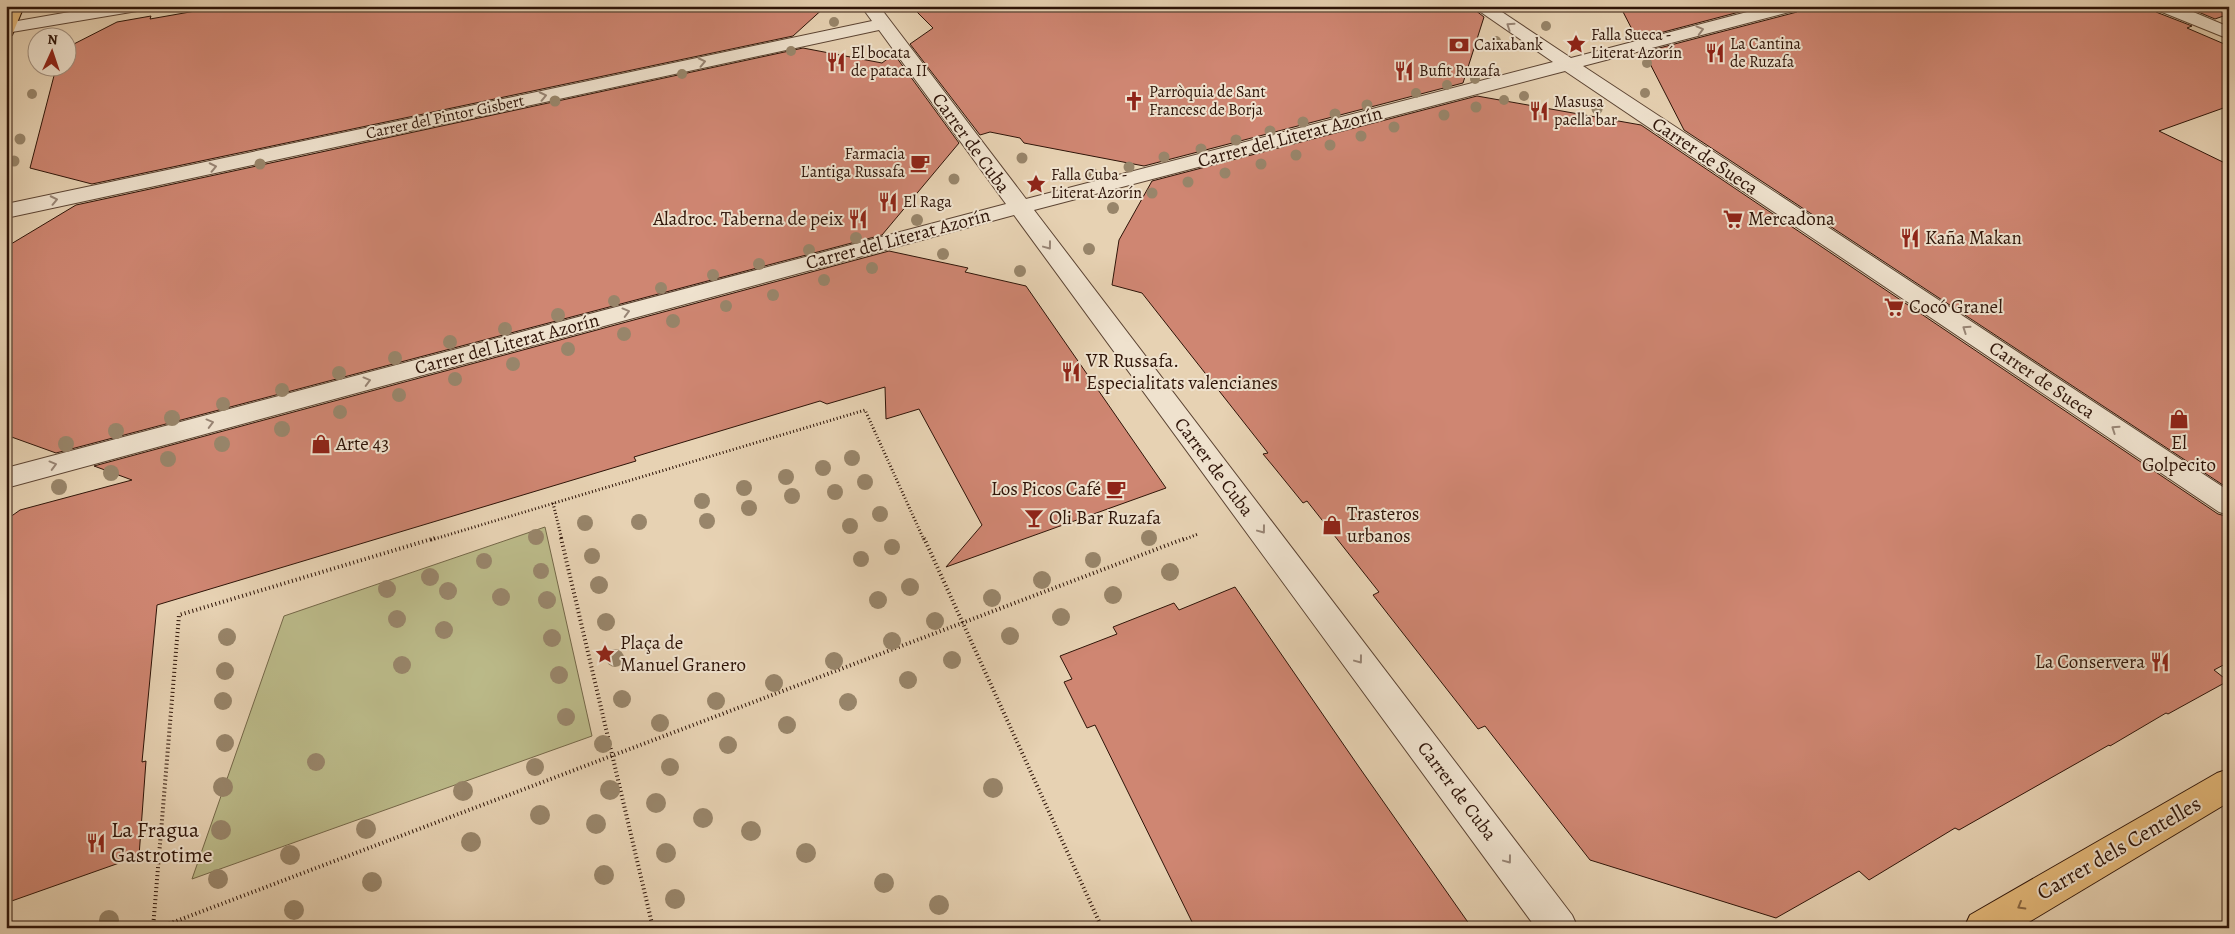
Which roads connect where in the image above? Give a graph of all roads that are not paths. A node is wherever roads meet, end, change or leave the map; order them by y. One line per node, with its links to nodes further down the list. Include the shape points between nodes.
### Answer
1 (15, 6): 8 (main road)
2 (137, 6): 8 (street)
3 (870, 6): 7 (street, Carrer de Cuba)
4 (1481, 6): 10 (street, Carrer de Sueca, one-way to 4)
5 (1791, 6): 10 (street, Carrer del Literat Azorín, one-way to 5)
6 (2163, 6): 9 (street)
7 (883, 24): 11 (street, Carrer de Cuba); 12 (street, Carrer del Pintor Gisbert, one-way to 7)
8 (7, 30)
9 (2229, 34)
10 (1568, 64): 11 (street, Carrer del Literat Azorín); 14 (street, Carrer de Sueca, one-way to 10)
11 (1019, 208): 13 (street, Carrer del Literat Azorín, one-way to 11); 16 (street, Carrer de Cuba, one-way to 16)
12 (6, 211)
13 (6, 478)
14 (2229, 505)
15 (2229, 784): 17 (main road, Carrer dels Centelles, one-way to 17)
16 (1559, 928)
17 (1983, 928)

